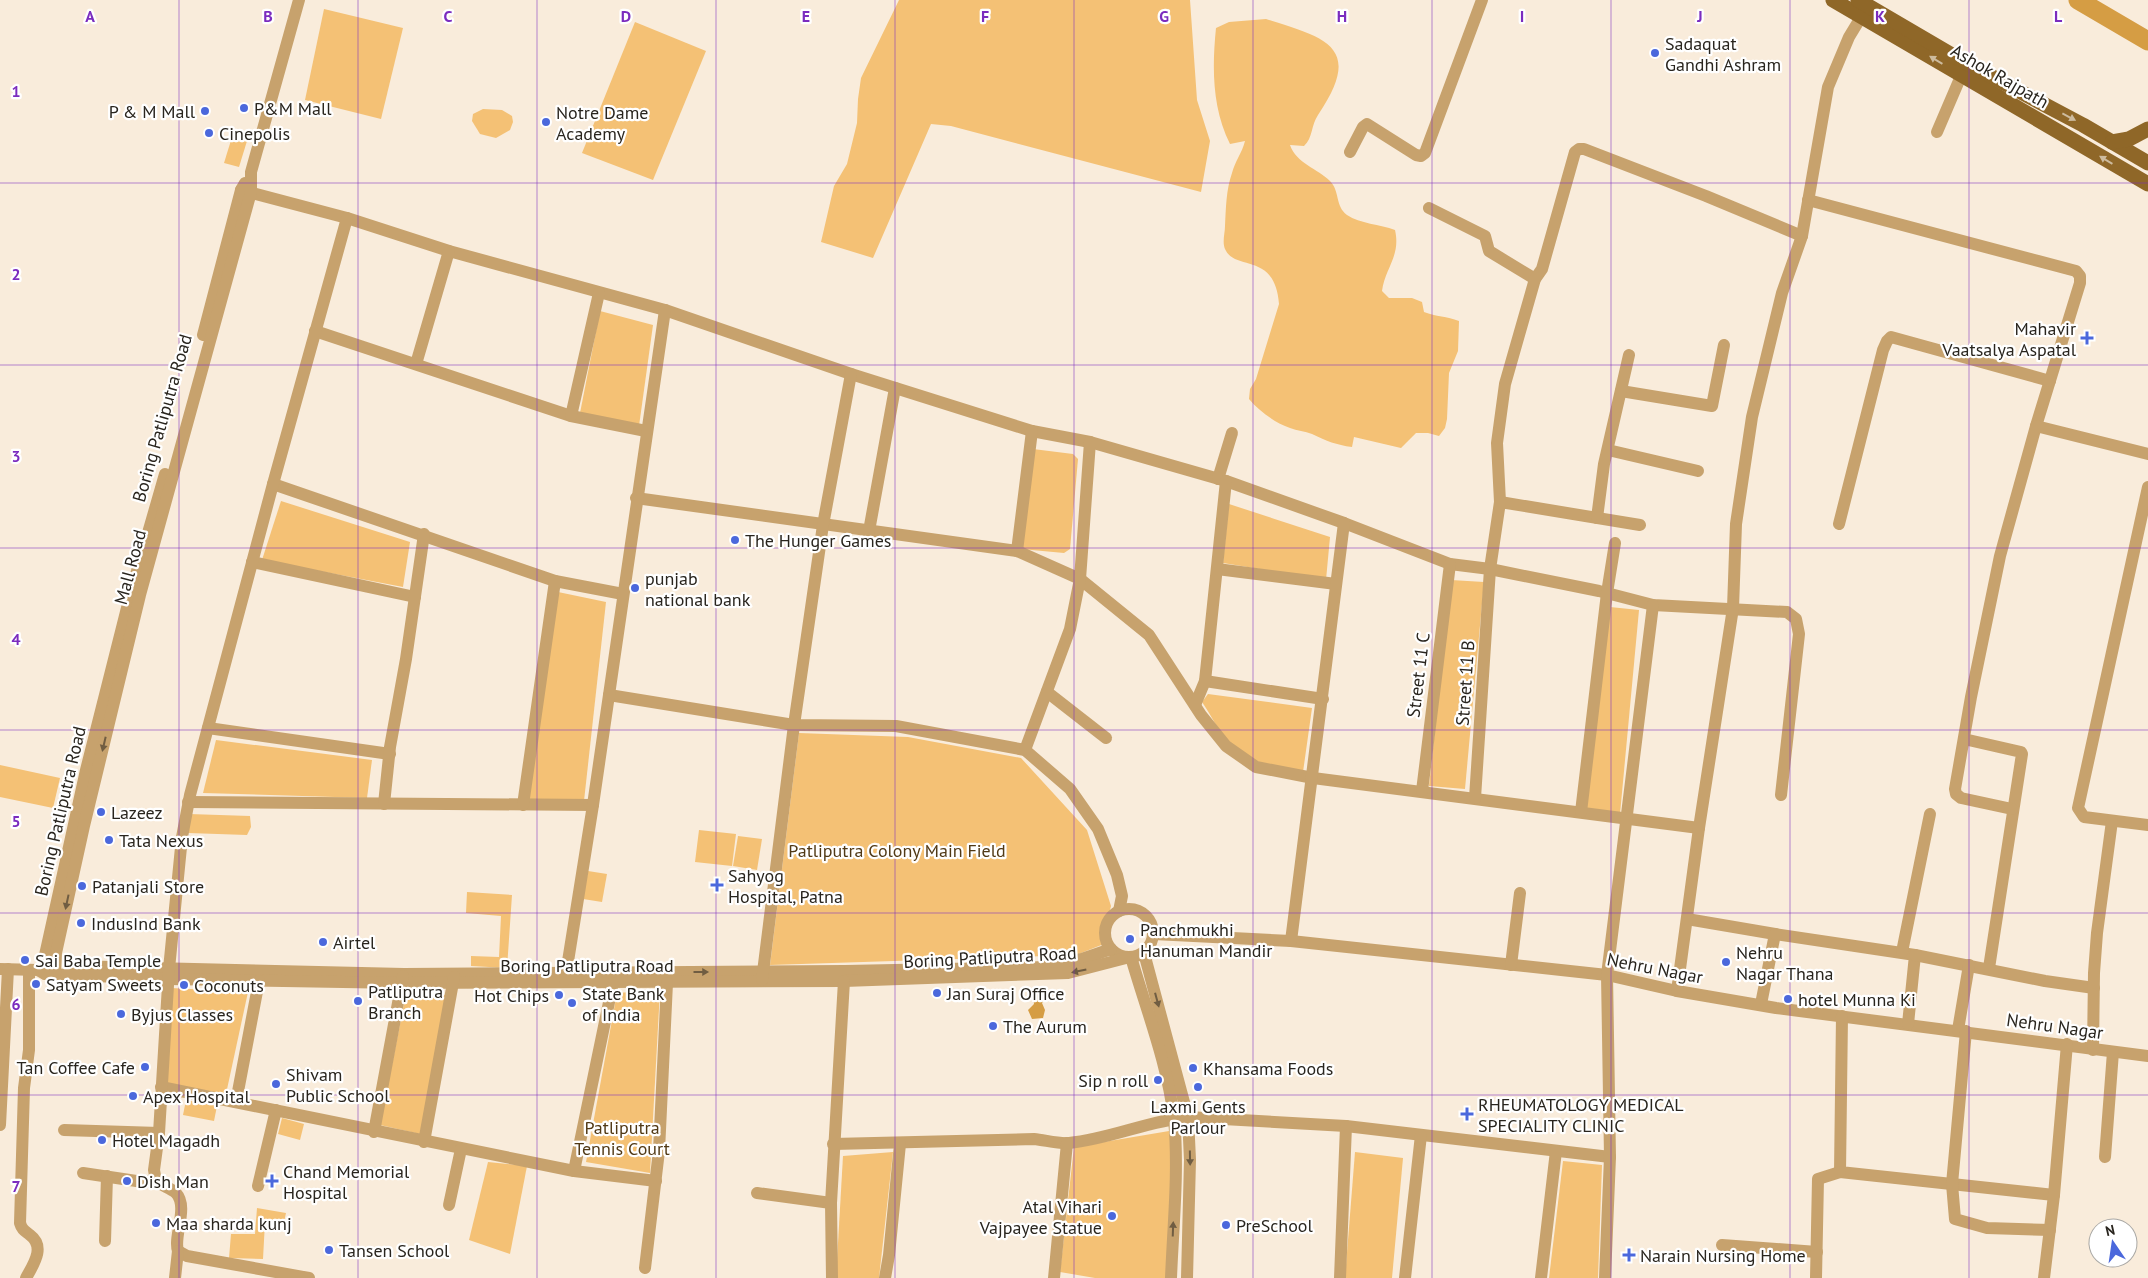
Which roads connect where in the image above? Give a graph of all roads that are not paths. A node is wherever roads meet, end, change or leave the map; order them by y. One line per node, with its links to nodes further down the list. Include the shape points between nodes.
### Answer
1 (299, 0): 13 (street, Mall Road)
2 (1482, 0): 10 (street, via 1425,153 1416,155 1367,124)
3 (1833, 0): 4 (main road, Ashok Rajpath)
4 (1862, 8): 5 (main road, Ashok Rajpath, one-way to 4); 9 (main road, Ashok Rajpath, one-way to 9); 14 (street, via 1828,87)
5 (1962, 76): 7 (street); 12 (main road, Ashok Rajpath, one-way to 5)
6 (2148, 129): 9 (main road, via 2130,139)
7 (1937, 132)
8 (2148, 135): 11 (main road)
9 (2112, 142): 11 (main road, Ashok Rajpath)
10 (1350, 152)
11 (2148, 162)
12 (2148, 184)
13 (246, 191): 16 (street); 106 (street, Mall Road, via 136,594 79,824 56,953)
14 (1808, 200): 17 (street); 27 (street, via 2076,272 2080,283)
15 (1429, 208): 19 (street, via 1485,236 1488,250)
16 (347, 218): 18 (street); 22 (street)
17 (1802, 236): 19 (street, Street 11 B, via 1579,149 1573,156 1542,269); 64 (street, via 1782,293 1752,417 1736,524)
18 (449, 251): 20 (street); 25 (street)
19 (1535, 278): 43 (street, Street 11 B, via 1505,384 1498,443)
20 (599, 293): 21 (street); 30 (street)
21 (665, 310): 26 (street); 33 (street)
22 (315, 331): 25 (street); 40 (street)
23 (1724, 344): 29 (street, via 1712,406)
24 (1629, 355): 29 (street)
25 (416, 364): 30 (street)
26 (851, 374): 28 (street); 47 (street)
27 (2050, 381): 31 (street); 46 (street, via 1891,336 1883,350)
28 (895, 388): 32 (street); 49 (street)
29 (1621, 391): 36 (street)
30 (571, 416): 33 (street)
31 (2036, 426): 37 (street); 73 (street, via 2000,556)
32 (1032, 431): 35 (street); 52 (street)
33 (646, 432): 42 (street)
34 (1232, 433): 39 (street)
35 (1090, 442): 39 (street); 57 (street)
36 (1608, 450): 38 (street); 44 (street)
37 (2148, 454)
38 (1698, 471)
39 (1222, 480): 45 (street); 55 (street)
40 (273, 484): 50 (street); 53 (street)
41 (2147, 496): 88 (street, via 2078,808 2084,817)
42 (636, 498): 47 (street); 61 (street)
43 (1500, 502): 44 (street); 56 (street, Street 11 B)
44 (1596, 518): 48 (street)
45 (1344, 523): 54 (street); 59 (street)
46 (1839, 524)
47 (823, 525): 49 (street); 70 (street)
48 (1640, 525)
49 (869, 531): 52 (street)
50 (424, 534): 58 (street); 62 (street)
51 (1614, 544): 60 (street)
52 (1017, 551): 57 (street)
53 (252, 562): 62 (street); 71 (street)
54 (1450, 564): 56 (street); 77 (street, Street 11 C)
55 (1217, 569): 59 (street); 65 (street)
56 (1490, 570): 60 (street); 79 (street, Street 11 B)
57 (1080, 579): 66 (street, via 1070,629); 69 (street, via 1150,635)
58 (555, 581): 61 (street); 82 (street)
59 (1336, 584): 68 (street)
60 (1607, 593): 63 (street); 85 (street)
61 (623, 594): 67 (street)
62 (415, 597): 75 (street)
63 (1653, 605): 64 (street); 87 (street)
64 (1733, 608): 78 (street, via 1787,612 1796,619 1798,626); 90 (street)
65 (1205, 681): 68 (street); 69 (street)
66 (1047, 692): 72 (street); 74 (street)
67 (608, 695): 70 (street); 83 (street)
68 (1323, 699): 76 (street)
69 (1195, 705): 76 (street, via 1226,746 1256,767)
70 (794, 725): 74 (street, via 896,726); 110 (street)
71 (208, 728): 75 (street); 80 (street)
72 (1106, 738)
73 (1964, 739): 84 (street, via 1956,794); 84 (street, via 2021,752)
74 (1025, 750): 92 (street, via 1070,790 1098,829 1117,875 1122,896)
75 (390, 754): 81 (street)
76 (1312, 778): 77 (street); 96 (street)
77 (1422, 791): 79 (street)
78 (1781, 795)
79 (1475, 798): 85 (street)
80 (188, 802): 81 (street); 108 (street)
81 (384, 804): 82 (street)
82 (522, 804): 83 (street)
83 (593, 805): 111 (street)
84 (2012, 810): 104 (street)
85 (1581, 812): 87 (street)
86 (1930, 814): 98 (street)
87 (1625, 819): 90 (street); 109 (street)
88 (2112, 821): 89 (street); 118 (street, via 2097,933)
89 (2148, 825)
90 (1699, 828): 93 (street)
91 (1520, 893): 102 (street)
92 (1119, 911): 94 (street, via 1143,913 1149,919); 97 (street, via 1112,916 1105,932)
93 (1687, 919): 95 (street); 119 (street)
94 (1154, 934): 96 (street, Nehru Nagar); 99 (street)
95 (1775, 934): 98 (street); 120 (street)
96 (1291, 941): 102 (street, Nehru Nagar)
97 (1111, 949): 101 (street); 107 (street, Boring Patliputra Road, via 1082,959 1040,967)
98 (1902, 952): 100 (street)
99 (1144, 953): 101 (street); 131 (street, one-way to 131)
100 (1915, 955): 103 (street); 122 (street)
101 (1128, 958): 107 (street, Boring Patliputra Road, one-way to 107, via 1068,974); 132 (street, via 1164,1071)
102 (1511, 965): 109 (street, Nehru Nagar)
103 (1969, 965): 104 (street); 123 (street)
104 (1988, 968): 118 (street)
105 (4, 969): 106 (street, Boring Patliputra Road); 133 (street)
106 (45, 971): 108 (street, Boring Patliputra Road); 166 (street, Mall Road, via 30,1030 24,1088 20,1223 34,1240 37,1254)
107 (956, 973): 110 (street, Boring Patliputra Road); 115 (street, Boring Patliputra Road)
108 (168, 974): 112 (street, Boring Patliputra Road); 114 (street, Boring Patliputra Road); 128 (street)
109 (1607, 975): 119 (street, Nehru Nagar); 145 (street)
110 (763, 977): 111 (street, Boring Patliputra Road, one-way to 110); 115 (street, Boring Patliputra Road); 117 (street, Boring Patliputra Road)
111 (565, 978): 113 (street, Boring Patliputra Road); 116 (street, Boring Patliputra Road)
112 (403, 979): 113 (street, Boring Patliputra Road); 114 (street, Boring Patliputra Road); 136 (street)
113 (454, 979): 139 (street)
114 (259, 981): 129 (street)
115 (844, 981): 141 (street)
116 (613, 983): 117 (street, Boring Patliputra Road); 147 (street)
117 (666, 983): 152 (street)
118 (2094, 988): 125 (street)
119 (1677, 990): 120 (street, Nehru Nagar)
120 (1762, 1004): 121 (street, Nehru Nagar)
121 (1842, 1016): 122 (street, Nehru Nagar); 148 (street)
122 (1908, 1024): 123 (street, Nehru Nagar)
123 (1962, 1031): 124 (street, Nehru Nagar); 153 (street)
124 (2067, 1044): 125 (street, Nehru Nagar); 156 (street)
125 (2093, 1050): 126 (street, Nehru Nagar)
126 (2113, 1052): 127 (street, Nehru Nagar); 146 (street)
127 (2148, 1056)
128 (162, 1087): 129 (street); 137 (street)
129 (236, 1102): 130 (street)
130 (276, 1110): 136 (street); 154 (street)
131 (1188, 1117): 132 (street); 134 (street); 174 (street, one-way to 174)
132 (1174, 1118): 140 (street, via 1096,1139); 173 (street, one-way to 132, via 1176,1169)
133 (0, 1125)
134 (1346, 1126): 138 (street); 175 (street)
135 (64, 1130): 137 (street)
136 (374, 1132): 139 (street)
137 (159, 1133): 151 (street, via 154,1170)
138 (1422, 1135): 144 (street); 176 (street)
139 (424, 1142): 143 (street)
140 (1067, 1143): 142 (street, via 1034,1139); 172 (street, via 1055,1255)
141 (833, 1144): 142 (street); 157 (street)
142 (900, 1144): 171 (street)
143 (461, 1149): 147 (street); 158 (street)
144 (1556, 1151): 145 (street); 177 (street)
145 (1610, 1157): 178 (street)
146 (2105, 1157)
147 (574, 1171): 152 (street)
148 (1840, 1172): 153 (street); 163 (street, via 1818,1179)
149 (83, 1173): 150 (street)
150 (107, 1176): 151 (street); 160 (street)
151 (156, 1181): 162 (street, via 178,1197 182,1218 176,1241)
152 (656, 1181): 165 (street)
153 (1952, 1184): 156 (street); 159 (street, via 1955,1219 1987,1228)
154 (258, 1186)
155 (757, 1193): 157 (street)
156 (2054, 1195): 159 (street)
157 (831, 1203): 170 (street)
158 (449, 1205)
159 (2050, 1230): 180 (street)
160 (105, 1241)
161 (1722, 1245): 163 (street)
162 (178, 1251): 164 (street, via 187,1256); 167 (street)
163 (1817, 1252): 179 (street)
164 (228, 1264): 168 (street); 169 (street)
165 (645, 1268)
166 (26, 1278)
167 (175, 1278)
168 (228, 1278)
169 (309, 1278)
170 (832, 1278)
171 (885, 1278)
172 (1056, 1278)
173 (1171, 1278)
174 (1187, 1278)
175 (1340, 1278)
176 (1406, 1278)
177 (1541, 1278)
178 (1605, 1278)
179 (1816, 1278)
180 (2044, 1278)

